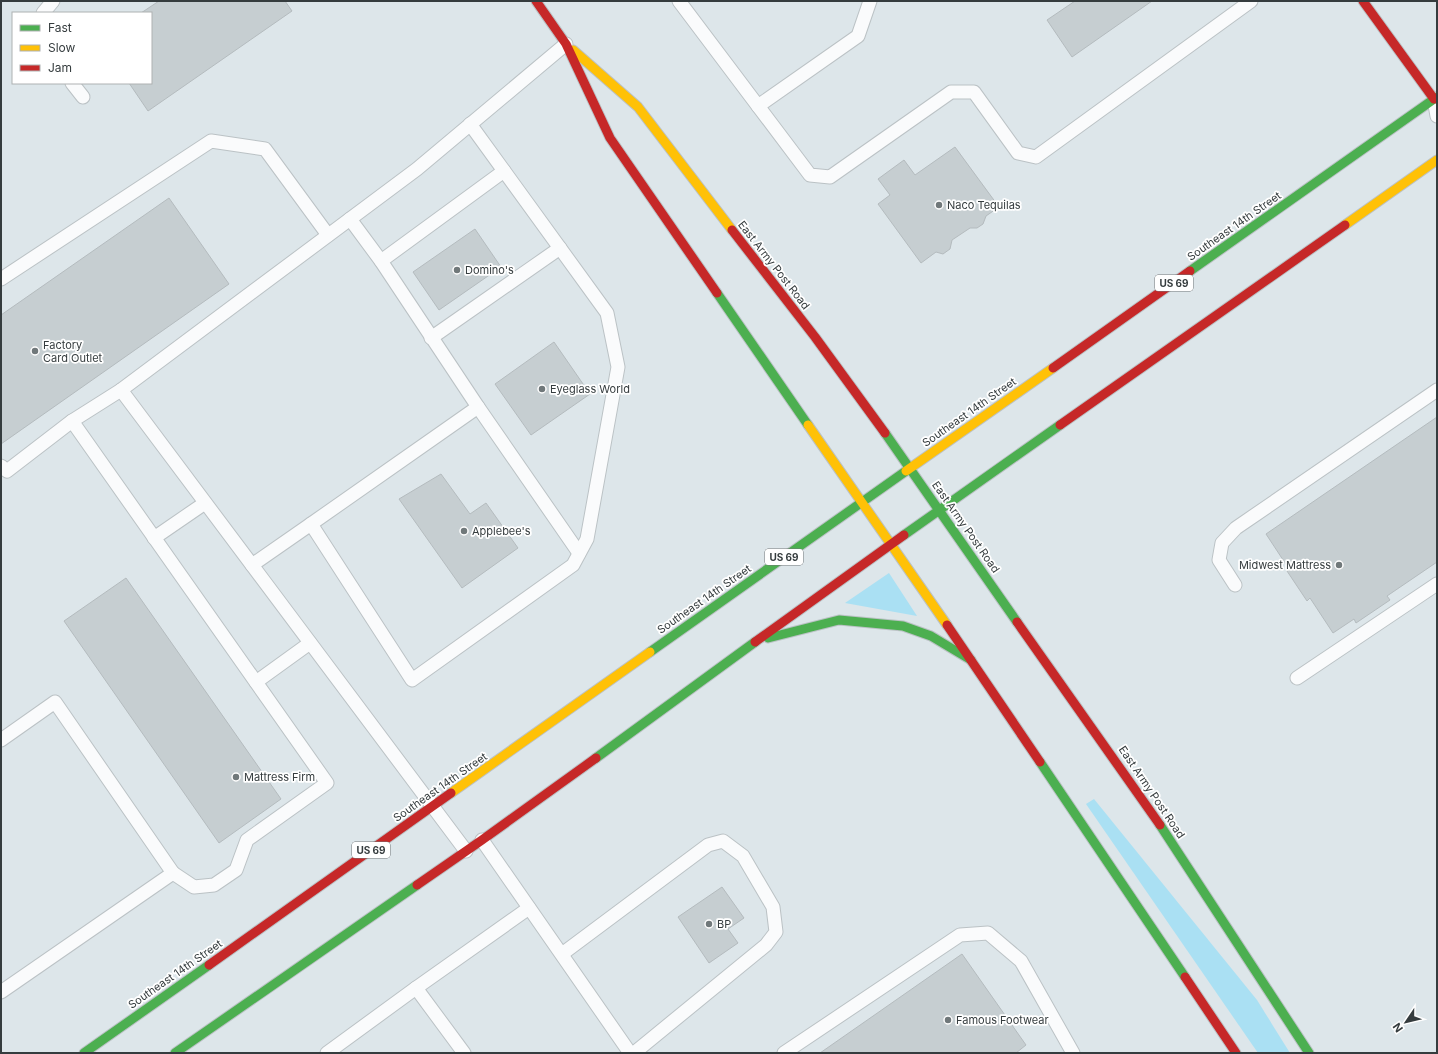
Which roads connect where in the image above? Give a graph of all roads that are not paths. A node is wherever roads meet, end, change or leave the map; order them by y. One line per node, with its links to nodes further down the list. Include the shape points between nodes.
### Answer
1 (53, 1): 7 (lane)
2 (536, 1): 8 (main road, East Army Post Road)
3 (679, 1): 12 (lane)
4 (870, 1): 12 (lane, via 858,36)
5 (1251, 1): 12 (lane, via 1036,157 1018,153 974,92 951,92 830,177 810,175)
6 (1364, 1): 11 (main road)
7 (44, 12)
8 (566, 44): 14 (lane); 28 (main road, East Army Post Road, via 638,107 815,337); 30 (main road, East Army Post Road, via 610,138)
9 (73, 84): 10 (lane)
10 (83, 97)
11 (1436, 99): 13 (lane); 28 (main road, Southeast 14th Street / US 69)
12 (758, 106)
13 (1437, 116)
14 (470, 124): 16 (lane); 17 (lane, via 417,169)
15 (1437, 160): 31 (main road)
16 (504, 171): 19 (lane); 20 (lane)
17 (350, 219): 18 (lane); 20 (lane)
18 (328, 235): 21 (lane, via 265,149 211,141); 23 (lane)
19 (560, 248): 22 (lane); 35 (lane, via 607,313 618,367 587,539)
20 (381, 261): 22 (lane)
21 (1, 279)
22 (431, 338): 25 (lane)
23 (121, 390): 26 (lane); 29 (lane)
24 (1437, 390): 38 (lane, via 1236,528 1222,543 1218,560)
25 (478, 407): 32 (lane); 35 (lane)
26 (72, 421): 27 (lane, via 7,471); 33 (lane)
27 (1, 466)
28 (911, 468): 30 (main road, Southeast 14th Street / US 69); 31 (main road, East Army Post Road)
29 (205, 503): 33 (lane); 36 (lane)
30 (861, 503): 34 (main road, East Army Post Road); 45 (main road, Southeast 14th Street / US 69)
31 (939, 510): 34 (main road); 62 (main road, East Army Post Road, via 1146,803)
32 (311, 524): 35 (lane, via 412,680 572,565); 36 (lane)
33 (154, 538): 43 (lane)
34 (891, 544): 39 (main road); 41 (main road, East Army Post Road)
35 (579, 553)
36 (252, 565): 40 (lane)
37 (1437, 584): 42 (lane)
38 (1235, 585)
39 (755, 642): 41 (main road, via 839,620 903,626 931,636); 46 (main road)
40 (310, 643): 43 (lane); 45 (lane)
41 (971, 660): 53 (main road, East Army Post Road)
42 (1297, 678)
43 (256, 682): 48 (lane, via 327,783 247,840 236,870 214,885 194,887)
44 (1, 740): 48 (lane, via 55,702)
45 (432, 807): 47 (lane); 54 (main road, Southeast 14th Street / US 69)
46 (482, 840): 47 (main road); 49 (lane)
47 (466, 851): 55 (main road)
48 (174, 873): 52 (lane)
49 (529, 908): 50 (lane); 51 (lane)
50 (562, 954): 58 (lane); 59 (lane, via 708,845 723,841 744,856 773,907 776,932 766,946)
51 (416, 988): 56 (lane); 57 (lane)
52 (1, 992)
53 (1233, 1052)
54 (84, 1053)
55 (175, 1053)
56 (327, 1053)
57 (464, 1053)
58 (630, 1053)
59 (634, 1053)
60 (784, 1053): 61 (lane, via 960,935 988,933 1021,961)
61 (1073, 1053)
62 (1308, 1053)

